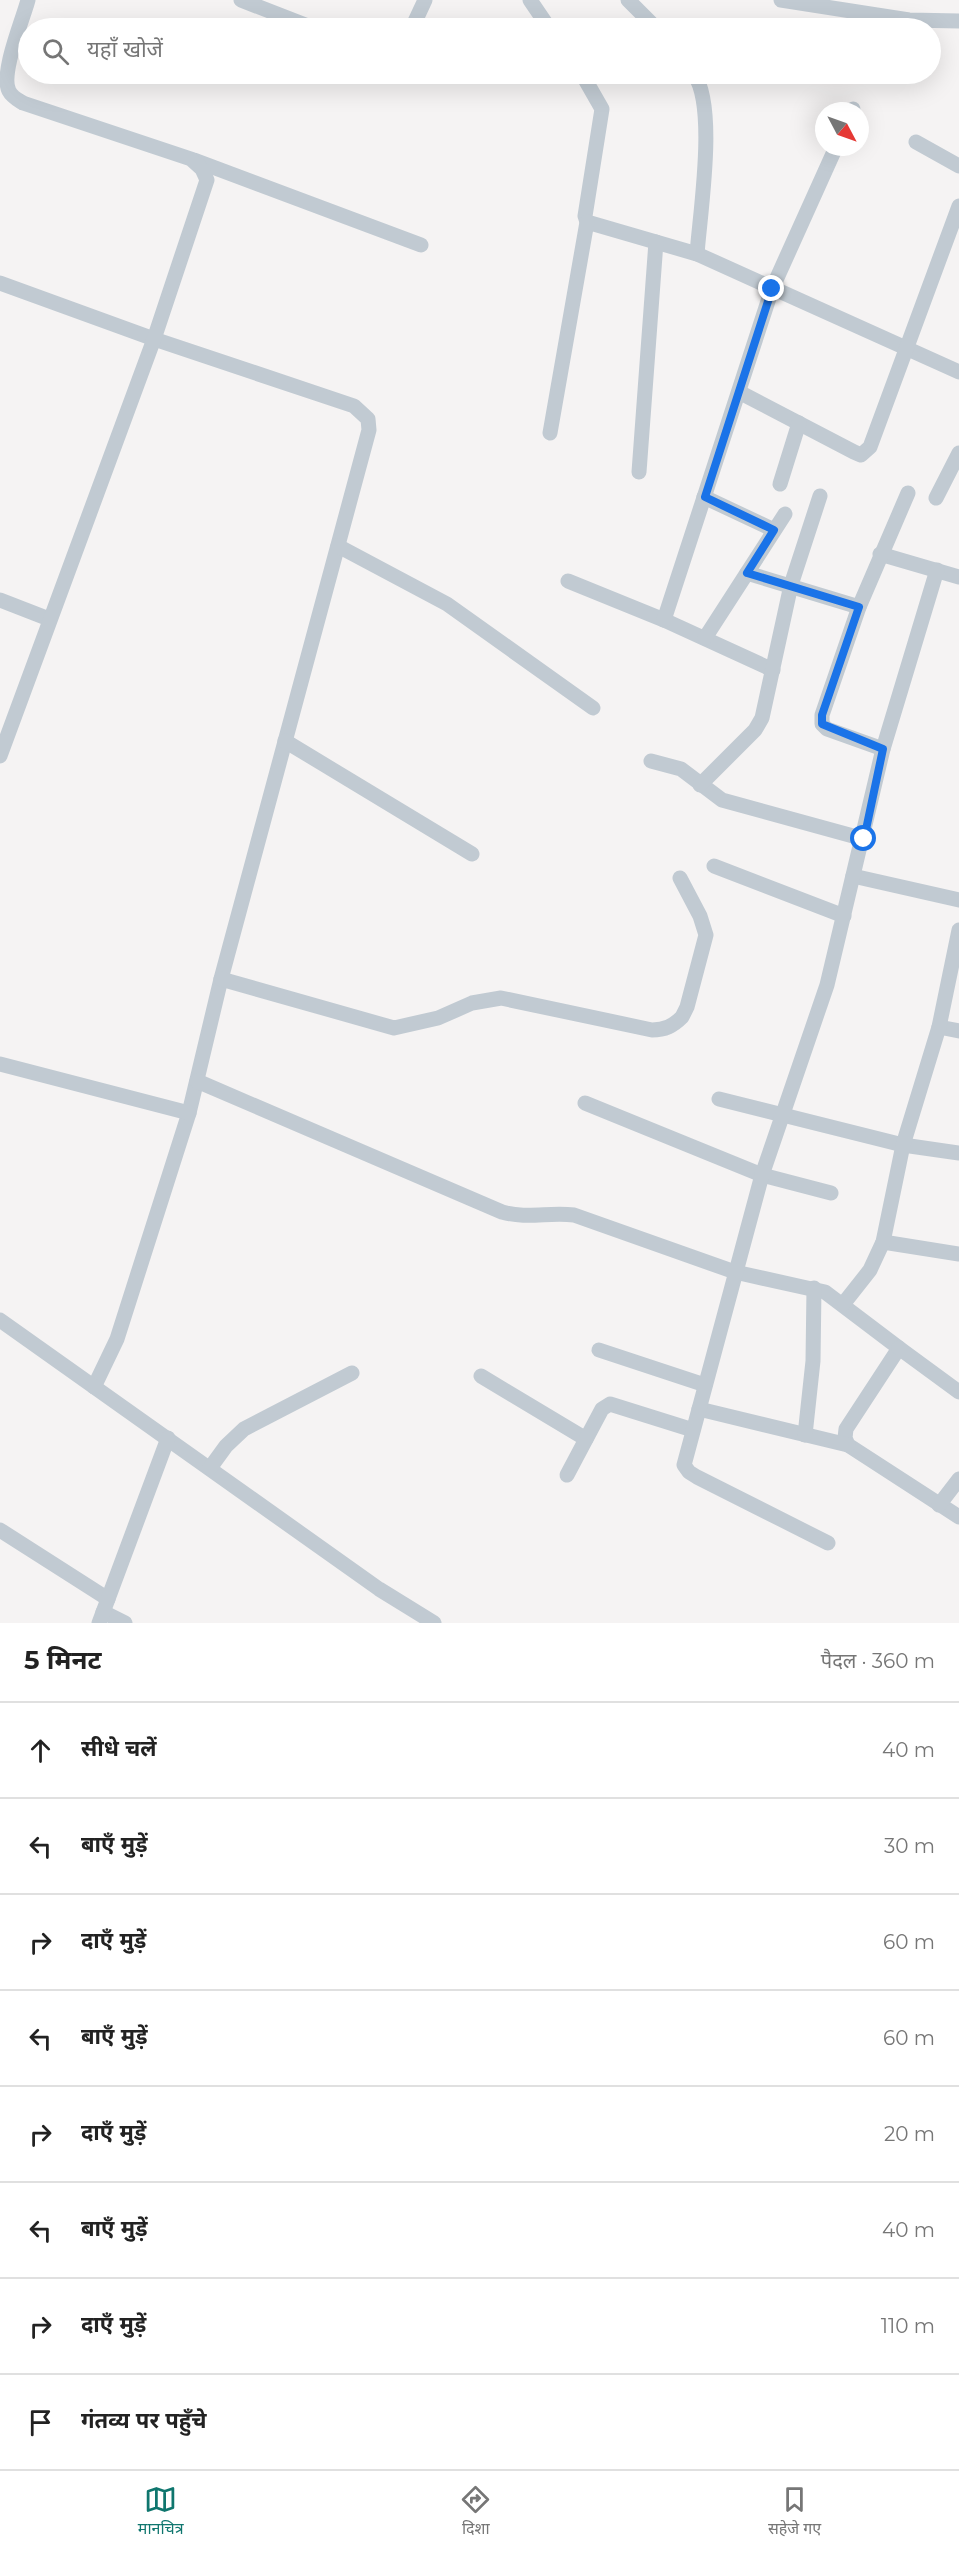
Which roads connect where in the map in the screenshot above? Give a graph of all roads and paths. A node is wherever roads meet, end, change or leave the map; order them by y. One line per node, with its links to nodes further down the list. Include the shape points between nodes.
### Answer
1 (28, 0): 8 (street)
2 (242, 0): 7 (street)
3 (424, 0): 10 (street)
4 (530, 0): 11 (street)
5 (628, 0): 12 (street)
6 (781, 0): 13 (street)
7 (270, 5): 9 (street)
8 (23, 18)
9 (294, 18)
10 (416, 18)
11 (542, 18)
12 (646, 18)
13 (896, 18)
14 (941, 21): 15 (street)
15 (959, 21)
16 (18, 34): 21 (street, via 6,74 8,90 14,98)
17 (588, 84): 24 (street, via 602,109)
18 (698, 84): 27 (street, via 706,123)
19 (916, 142): 22 (street)
20 (832, 156): 29 (street)
21 (191, 159): 26 (street); 30 (street, via 207,180)
22 (959, 166)
23 (959, 206): 31 (street)
24 (587, 222): 25 (street); 35 (street)
25 (656, 242): 27 (street); 37 (street)
26 (421, 244)
27 (698, 254): 29 (street)
28 (0, 283): 30 (street)
29 (772, 289): 31 (street); 33 (street)
30 (154, 339): 45 (street, via 354,406 369,419); 54 (street)
31 (905, 347): 32 (street); 34 (street, via 866,452 854,452)
32 (959, 372)
33 (739, 392): 34 (street); 41 (street)
34 (799, 423): 38 (street)
35 (550, 433)
36 (959, 453): 42 (street)
37 (639, 472)
38 (780, 483)
39 (908, 493): 46 (street)
40 (820, 496): 51 (street)
41 (705, 497): 44 (street); 55 (street)
42 (936, 498)
43 (785, 514): 44 (street)
44 (774, 530): 48 (street)
45 (338, 546): 58 (street, via 455,609); 59 (street)
46 (880, 554): 47 (street); 53 (street)
47 (937, 570): 49 (street); 60 (street)
48 (747, 573): 51 (street); 56 (street)
49 (959, 577)
50 (568, 581): 55 (street)
51 (792, 585): 53 (street); 57 (street)
52 (0, 600): 54 (street)
53 (859, 607): 60 (street, via 822,724)
54 (49, 619): 61 (street)
55 (664, 620): 56 (street)
56 (705, 638): 57 (street)
57 (773, 670): 63 (street, via 765,708 755,730)
58 (593, 708)
59 (285, 741): 65 (street); 72 (street)
60 (883, 749): 64 (street)
61 (0, 756)
62 (651, 761): 63 (street, via 674,765)
63 (700, 785): 64 (street, via 722,800)
64 (864, 839): 67 (street)
65 (472, 854)
66 (714, 866): 70 (street)
67 (853, 876): 69 (street); 70 (street)
68 (680, 878): 72 (street, via 705,926 705,946 682,1017 662,1030 501,998 472,1003 438,1018 394,1028)
69 (959, 900)
70 (844, 916): 80 (street, via 821,1008)
71 (959, 930): 73 (street)
72 (221, 979): 76 (street)
73 (939, 1027): 74 (street); 81 (street)
74 (959, 1031)
75 (0, 1064): 79 (street)
76 (197, 1081): 79 (street); 87 (street, via 502,1212 524,1217 574,1215)
77 (719, 1099): 80 (street)
78 (585, 1103): 83 (street)
79 (189, 1113): 96 (street, via 117,1339)
80 (784, 1113): 81 (street); 83 (street)
81 (903, 1145): 82 (street); 85 (street)
82 (959, 1153)
83 (762, 1175): 84 (street); 87 (street)
84 (831, 1193)
85 (883, 1242): 86 (street); 89 (street, via 870,1270)
86 (959, 1254)
87 (735, 1272): 88 (street); 95 (street)
88 (814, 1288): 89 (street); 100 (street, via 813,1361)
89 (844, 1304): 91 (street)
90 (0, 1320): 96 (street)
91 (899, 1348): 97 (street); 103 (street, via 846,1429)
92 (598, 1350): 95 (street)
93 (352, 1373): 104 (street, via 244,1429)
94 (481, 1377): 102 (street)
95 (705, 1385): 98 (street)
96 (94, 1387): 101 (street)
97 (959, 1392)
98 (699, 1409): 99 (street); 100 (street)
99 (693, 1430): 102 (street, via 610,1404 602,1409); 110 (street, via 684,1465 688,1472)
100 (805, 1435): 103 (street)
101 (168, 1438): 104 (street); 111 (street)
102 (586, 1439): 105 (street)
103 (848, 1445): 107 (street)
104 (210, 1468): 113 (street, via 379,1589)
105 (567, 1475)
106 (959, 1479): 107 (street)
107 (939, 1505): 108 (street)
108 (959, 1517)
109 (0, 1530): 111 (street)
110 (828, 1543)
111 (104, 1611): 112 (street)
112 (125, 1623)
113 (434, 1623)

